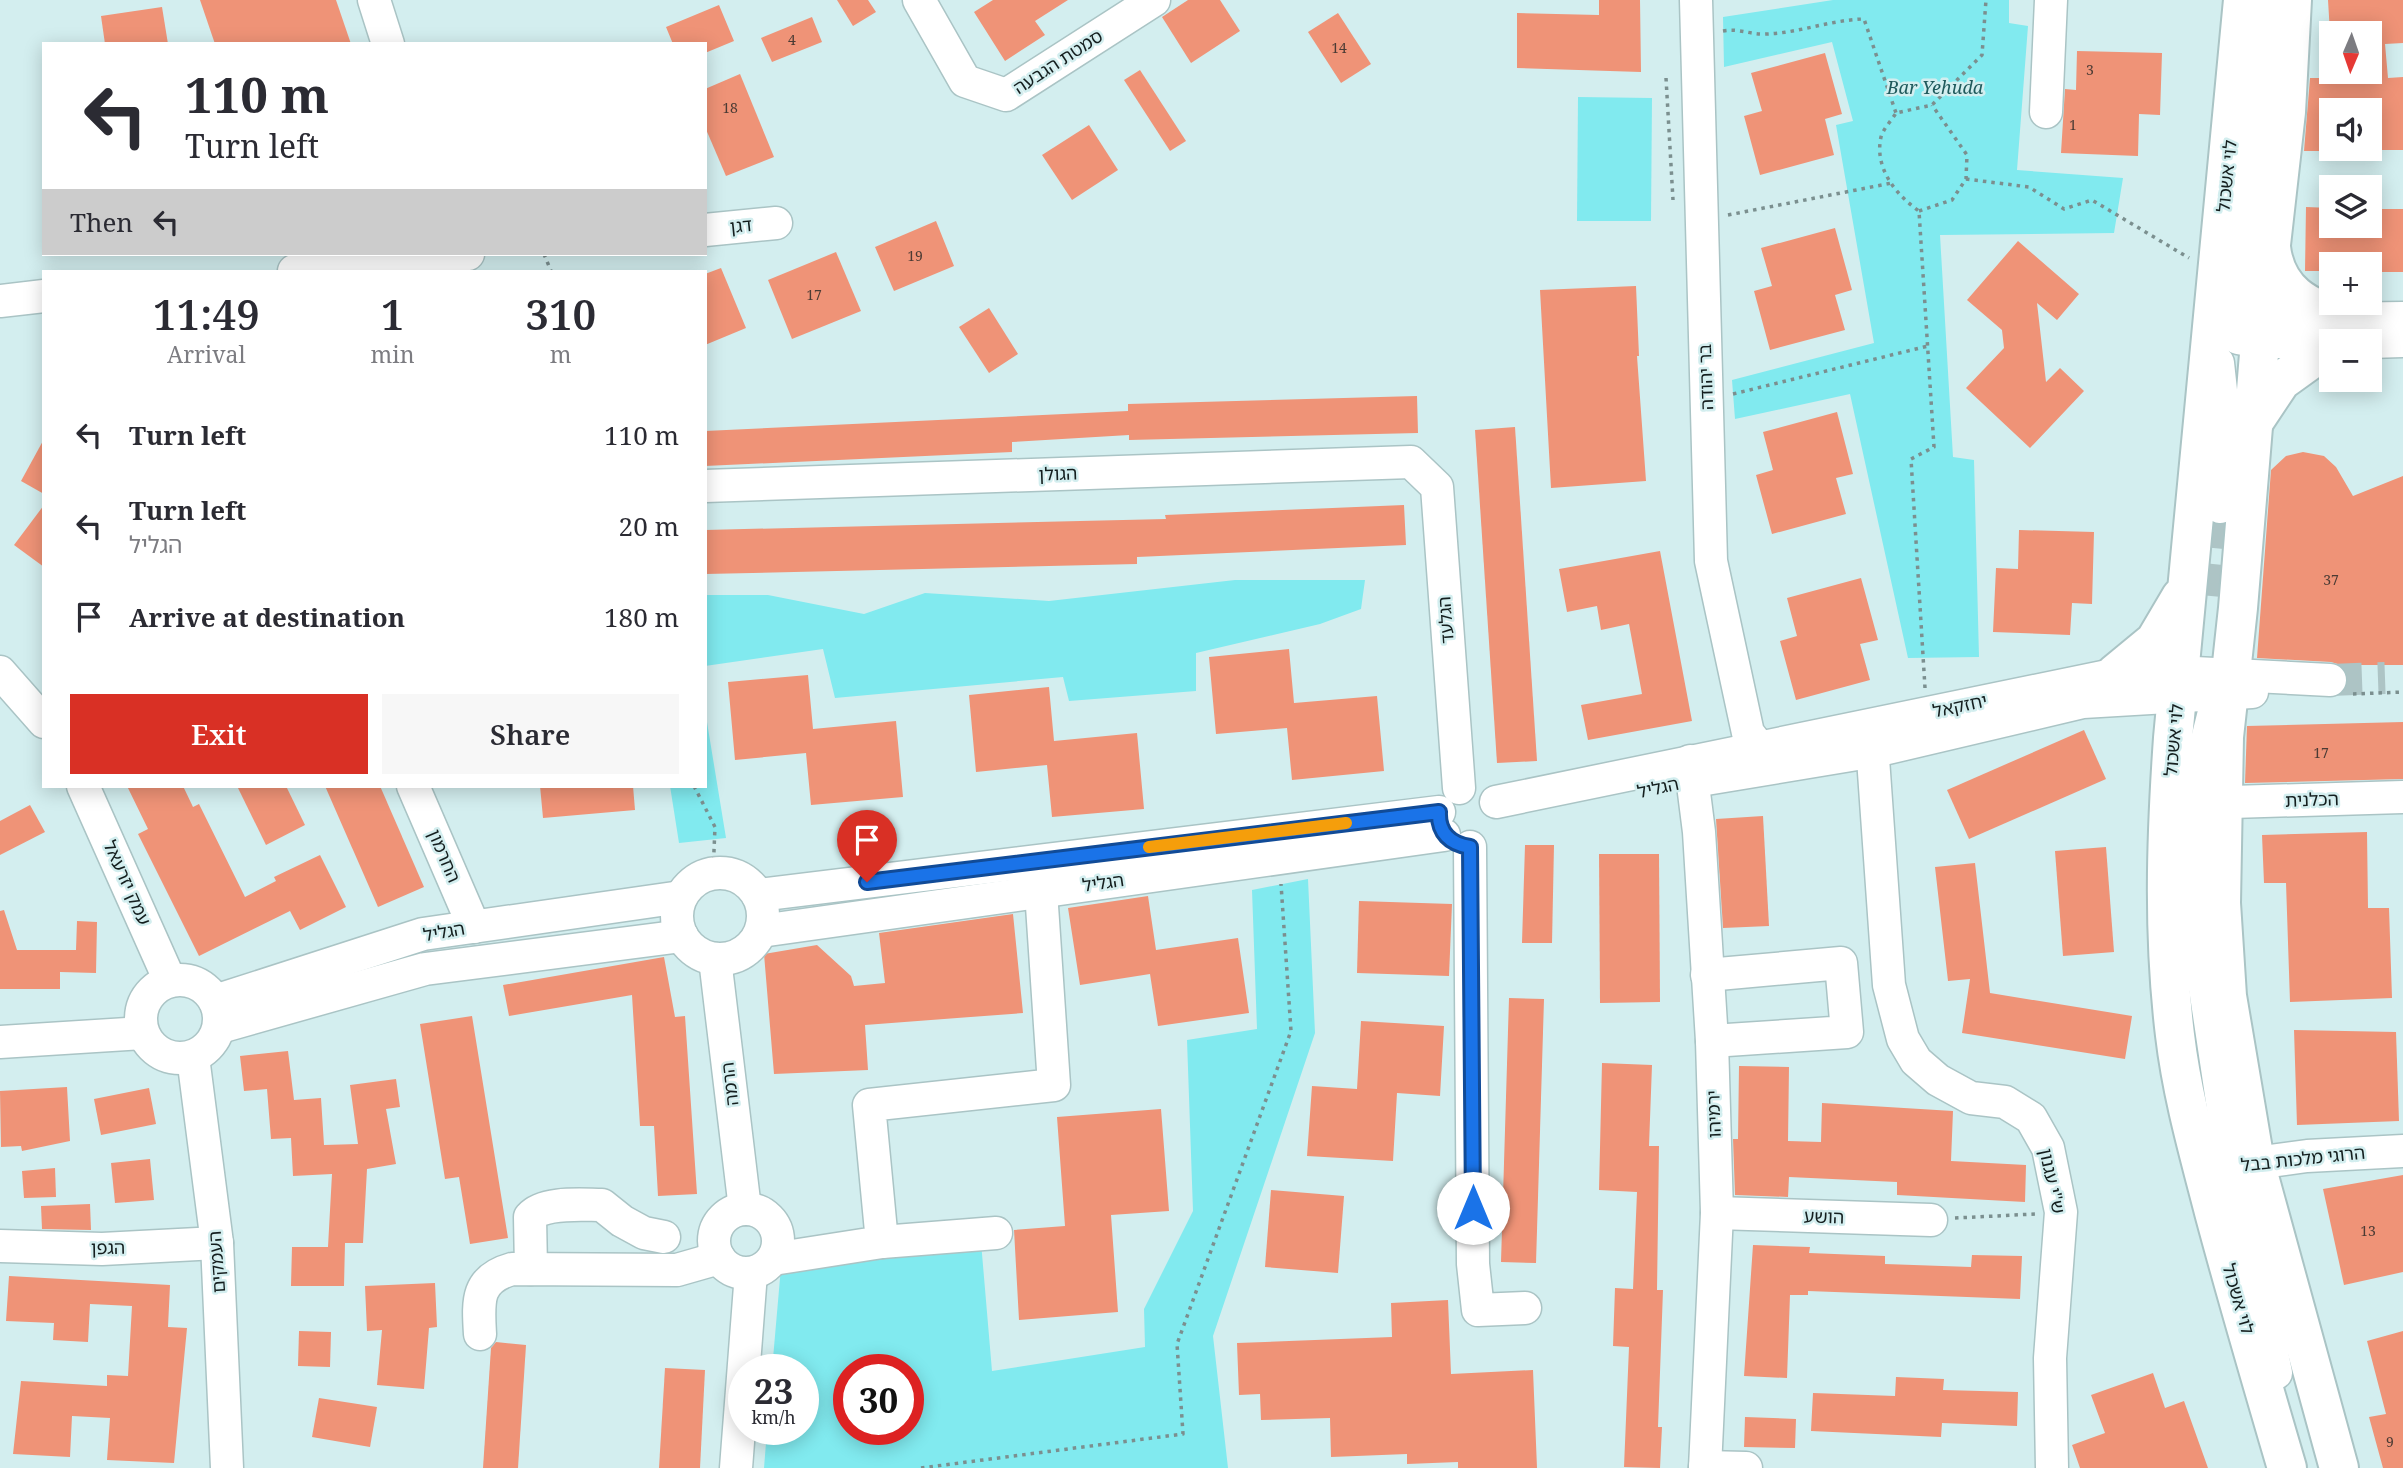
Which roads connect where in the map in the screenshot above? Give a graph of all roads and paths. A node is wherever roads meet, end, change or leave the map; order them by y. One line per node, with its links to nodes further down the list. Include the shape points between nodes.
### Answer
1 (374, 0): 11 (street)
2 (919, 0): 3 (street, סמטת הגבעה, via 965,80 1006,95)
3 (1154, 0)
4 (1696, 0): 10 (street, בר יהודה)
5 (1986, 0): 12 (path, via 1982,55)
6 (2051, 0): 13 (street)
7 (2243, 0): 29 (main road, לוי אשכול)
8 (2265, 0): 28 (street)
9 (2292, 0): 21 (main road, לוי אשכול, via 2286,112)
10 (1697, 36): 14 (path, via 1738,29 1765,35 1864,19); 18 (street, בר יהודה)
11 (387, 42)
12 (1933, 105): 14 (path); 15 (path, via 1967,155)
13 (2046, 111)
14 (1896, 113): 16 (path, via 1881,136 1883,170)
15 (1966, 179): 17 (path, via 1952,200); 23 (path, via 2029,187 2064,209 2092,200)
16 (1892, 183): 17 (path, via 1901,199); 18 (path)
17 (1919, 211): 35 (path)
18 (1702, 220): 37 (street, בר יהודה)
19 (776, 223): 20 (street, דגן)
20 (707, 230)
21 (2271, 241): 28 (main road, לוי אשכול); 30 (main road, via 2278,275 2293,296 2322,312)
22 (439, 256): 24 (street)
23 (2200, 264)
24 (304, 270)
25 (42, 296): 26 (street)
26 (0, 301)
27 (2403, 317): 31 (street)
28 (2254, 320): 29 (street); 29 (street, via 2233,337); 32 (street); 38 (main road, לוי אשכול)
29 (2211, 328): 41 (street, via 2224,405); 42 (main road, לוי אשכול)
30 (2337, 329)
31 (2368, 329)
32 (2319, 332)
33 (2382, 340): 34 (street)
34 (2403, 341)
35 (1928, 346): 37 (path); 47 (path, via 1934,447 1911,459)
36 (2319, 354): 38 (main road, via 2281,381)
37 (1706, 400): 50 (street, בר יהודה, via 1711,561 1748,733)
38 (2254, 422): 46 (main road, לוי אשכול)
39 (1411, 463): 40 (street, הגולן); 58 (street, הגלעד, via 1437,487)
40 (707, 486)
41 (2220, 507)
42 (2188, 582): 44 (main road, via 2155,641); 45 (main road, לוי אשכול)
43 (0, 672): 48 (street)
44 (2115, 674): 45 (street, יחזקאל); 49 (street, יחזקאל)
45 (2179, 684): 46 (street, יחזקאל); 49 (street, יחזקאל); 59 (main road, לוי אשכול)
46 (2226, 688): 56 (main road, לוי אשכול); 71 (street, via 2205,737 2199,782)
47 (1925, 695)
48 (42, 720)
49 (1872, 738): 50 (street, יחזקאל); 51 (street, יחזקאל); 81 (street, ש"י עגנון, via 1889,985 1903,1039 1916,1061 1938,1080 1972,1098 2006,1102 2031,1118 2048,1148)
50 (1759, 747): 51 (street, יחזקאל)
51 (1692, 771): 57 (street, הגליל); 69 (street, ירמיהו)
52 (84, 788): 70 (street, עמק יזרעאל)
53 (414, 788): 65 (street, החרמון)
54 (695, 788): 61 (path, via 715,827)
55 (2403, 797): 56 (street, הכלנית)
56 (2221, 806): 79 (main road, לוי אשכול)
57 (1498, 812): 58 (street, via 1489,840); 58 (street, via 1476,787)
58 (1453, 820): 60 (street, הגליל); 63 (street, הגליל); 93 (street, הגלעד, via 1478,1310)
59 (2166, 848): 71 (street); 79 (main road, לוי אשכול, via 2166,934 2175,1036)
60 (1279, 858): 62 (street, הגליל); 98 (path, via 1291,1031 1177,1344 1183,1434)
61 (713, 874): 63 (street, via 735,876); 64 (street, via 699,879)
62 (1041, 891): 66 (street, הגליל); 87 (street, via 1054,1085 869,1105)
63 (758, 895): 66 (street)
64 (681, 897): 65 (street, הגליל); 67 (street, via 677,912)
65 (474, 927): 72 (street, הגליל, via 423,934)
66 (761, 931): 68 (street, via 751,947 738,955)
67 (682, 936): 68 (street, via 691,948); 72 (street, הגליל, via 425,969)
68 (715, 959): 80 (street, הרמה)
69 (1707, 975): 75 (street, ירמיהו); 75 (street, via 1840,963 1847,1032)
70 (170, 981): 72 (street, via 195,982 207,990); 74 (street, via 148,996)
71 (2205, 988): 79 (street)
72 (217, 1014): 77 (street, via 205,1050)
73 (0, 1021): 74 (street)
74 (142, 1022): 76 (street); 77 (street, via 153,1048 165,1056)
75 (1712, 1041): 82 (street, ירמיהו)
76 (0, 1042)
77 (192, 1057): 86 (street, העמקים)
78 (2403, 1151): 79 (street, הרוגי מלכות בבל)
79 (2228, 1167): 92 (street, via 2230,1192); 101 (main road, לוי אשכול); 104 (main road, לוי אשכול)
80 (745, 1209): 89 (street, via 727,1214 718,1224 714,1248); 90 (street, via 761,1212 773,1223 778,1237)
81 (2061, 1212): 83 (path); 100 (street, ש"י עגנון, via 2050,1358)
82 (1717, 1213): 83 (street, הושע); 95 (street, ירמיהו)
83 (1931, 1220)
84 (996, 1233): 87 (street)
85 (664, 1237): 91 (street, via 644,1233 602,1205 538,1211 530,1217 528,1228)
86 (217, 1242): 88 (street, הגפן, via 103,1249); 96 (street, העמקים)
87 (882, 1242): 90 (street)
88 (0, 1246)
89 (719, 1258): 90 (street, via 735,1271); 91 (street, via 677,1270)
90 (762, 1266): 97 (street)
91 (531, 1269): 94 (street, via 494,1274 485,1283 479,1307)
92 (2262, 1303): 102 (street); 103 (street, via 2290,1366)
93 (1525, 1308)
94 (480, 1334)
95 (1704, 1467): 99 (street)
96 (227, 1468)
97 (736, 1468)
98 (921, 1468)
99 (1746, 1468)
100 (2052, 1468)
101 (2287, 1468)
102 (2302, 1468)
103 (2322, 1468)
104 (2339, 1468)

